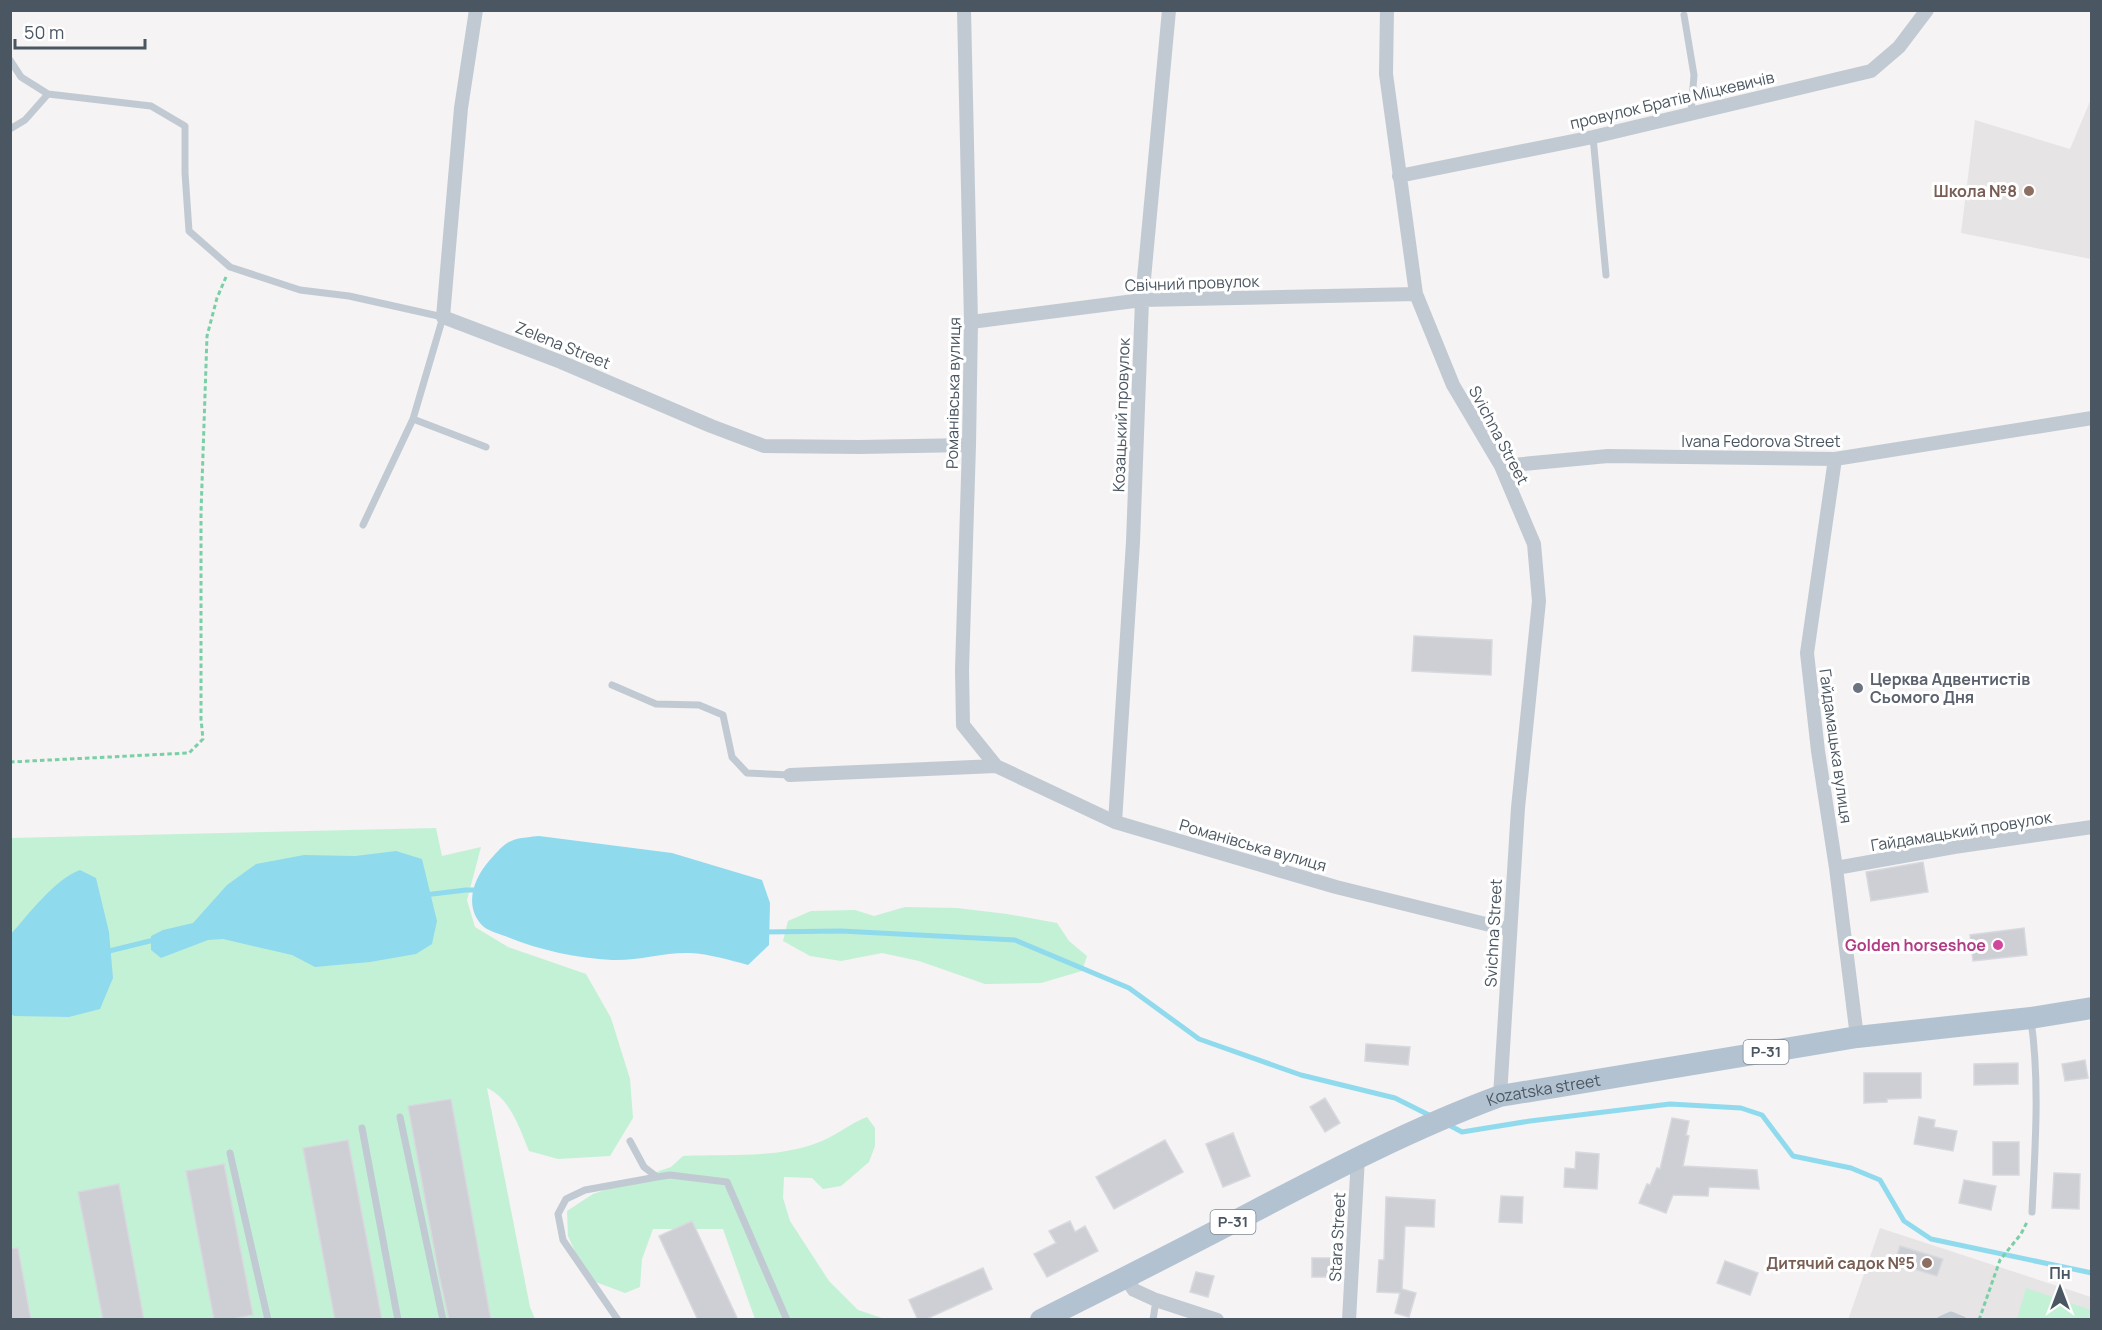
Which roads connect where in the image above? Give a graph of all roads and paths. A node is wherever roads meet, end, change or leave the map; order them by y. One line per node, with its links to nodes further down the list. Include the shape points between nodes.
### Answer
1 (476, 10): 17 (street, via 461,108)
2 (964, 10): 18 (street, Романівська вулиця)
3 (1168, 10): 16 (street, Козацький провулок)
4 (1387, 10): 12 (street, Svichna Street, via 1386,74)
5 (1927, 10): 9 (street, провулок Братів Міцкевичів, via 1899,47 1871,71)
6 (1684, 15): 9 (lane, via 1694,75)
7 (10, 60): 8 (lane, via 21,77)
8 (48, 94): 10 (lane, via 25,120); 13 (lane, via 151,106 185,126 189,231)
9 (1691, 113): 11 (street, провулок Братів Міцкевичів)
10 (10, 129)
11 (1593, 137): 12 (street, провулок Братів Міцкевичів); 14 (lane)
12 (1399, 176): 15 (street, Svichna Street)
13 (230, 267): 17 (lane, via 300,290 349,296); 27 (path, via 207,336 201,513 203,739 189,753)
14 (1606, 275)
15 (1416, 294): 16 (street, Свічний провулок); 24 (street, Svichna Street, via 1453,385)
16 (1142, 300): 18 (street, Свічний провулок); 30 (street, Козацький провулок, via 1133,542)
17 (443, 317): 20 (lane); 21 (street, Zelena Street, via 764,446)
18 (971, 322): 21 (street, Романівська вулиця)
19 (2091, 418): 23 (street, Ivana Fedorova Street)
20 (413, 419): 22 (lane); 25 (lane)
21 (969, 445): 28 (street, Романівська вулиця, via 963,725)
22 (486, 447)
23 (1835, 459): 24 (street, Ivana Fedorova Street, via 1608,456); 32 (street, Гайдамацька вулиця, via 1807,653)
24 (1501, 466): 33 (street, Svichna Street, via 1534,544 1539,600)
25 (363, 525)
26 (612, 685): 29 (lane, via 656,704 699,705 723,715 732,757 747,773)
27 (10, 762)
28 (996, 766): 29 (street, Романівська вулиця); 30 (street, Романівська вулиця)
29 (790, 775)
30 (1115, 822): 33 (street, Романівська вулиця, via 1336,887)
31 (2091, 827): 32 (street, Гайдамацький провулок)
32 (1836, 868): 36 (street, Гайдамацька вулиця)
33 (1510, 930): 37 (street, Svichna Street)
34 (2091, 1008): 35 (main road, Kozatska street / Р-31)
35 (2031, 1018): 36 (main road, Kozatska street / Р-31); 44 (lane, via 2035,1046)
36 (1857, 1037): 37 (main road, Kozatska street / Р-31)
37 (1500, 1096): 42 (main road, Kozatska street / Р-31)
38 (400, 1117): 49 (lane)
39 (362, 1128): 48 (lane)
40 (630, 1141): 43 (lane, via 644,1167)
41 (230, 1153): 47 (lane)
42 (1358, 1157): 45 (main road, Kozatska street / Р-31); 55 (street, Stara Street)
43 (657, 1178): 50 (lane, via 585,1190 566,1199 558,1214 563,1240); 51 (lane, via 670,1174 727,1182)
44 (2032, 1212): 58 (path, via 2021,1234 2000,1260)
45 (1126, 1278): 46 (street, via 1134,1290); 52 (main road, Kozatska street / Р-31)
46 (1156, 1300): 53 (lane); 54 (street)
47 (268, 1320)
48 (398, 1320)
49 (443, 1320)
50 (618, 1320)
51 (787, 1320)
52 (1041, 1320)
53 (1153, 1320)
54 (1217, 1320)
55 (1349, 1320)
56 (1940, 1320): 57 (lane, via 1951,1315)
57 (1963, 1320)
58 (1979, 1320)

